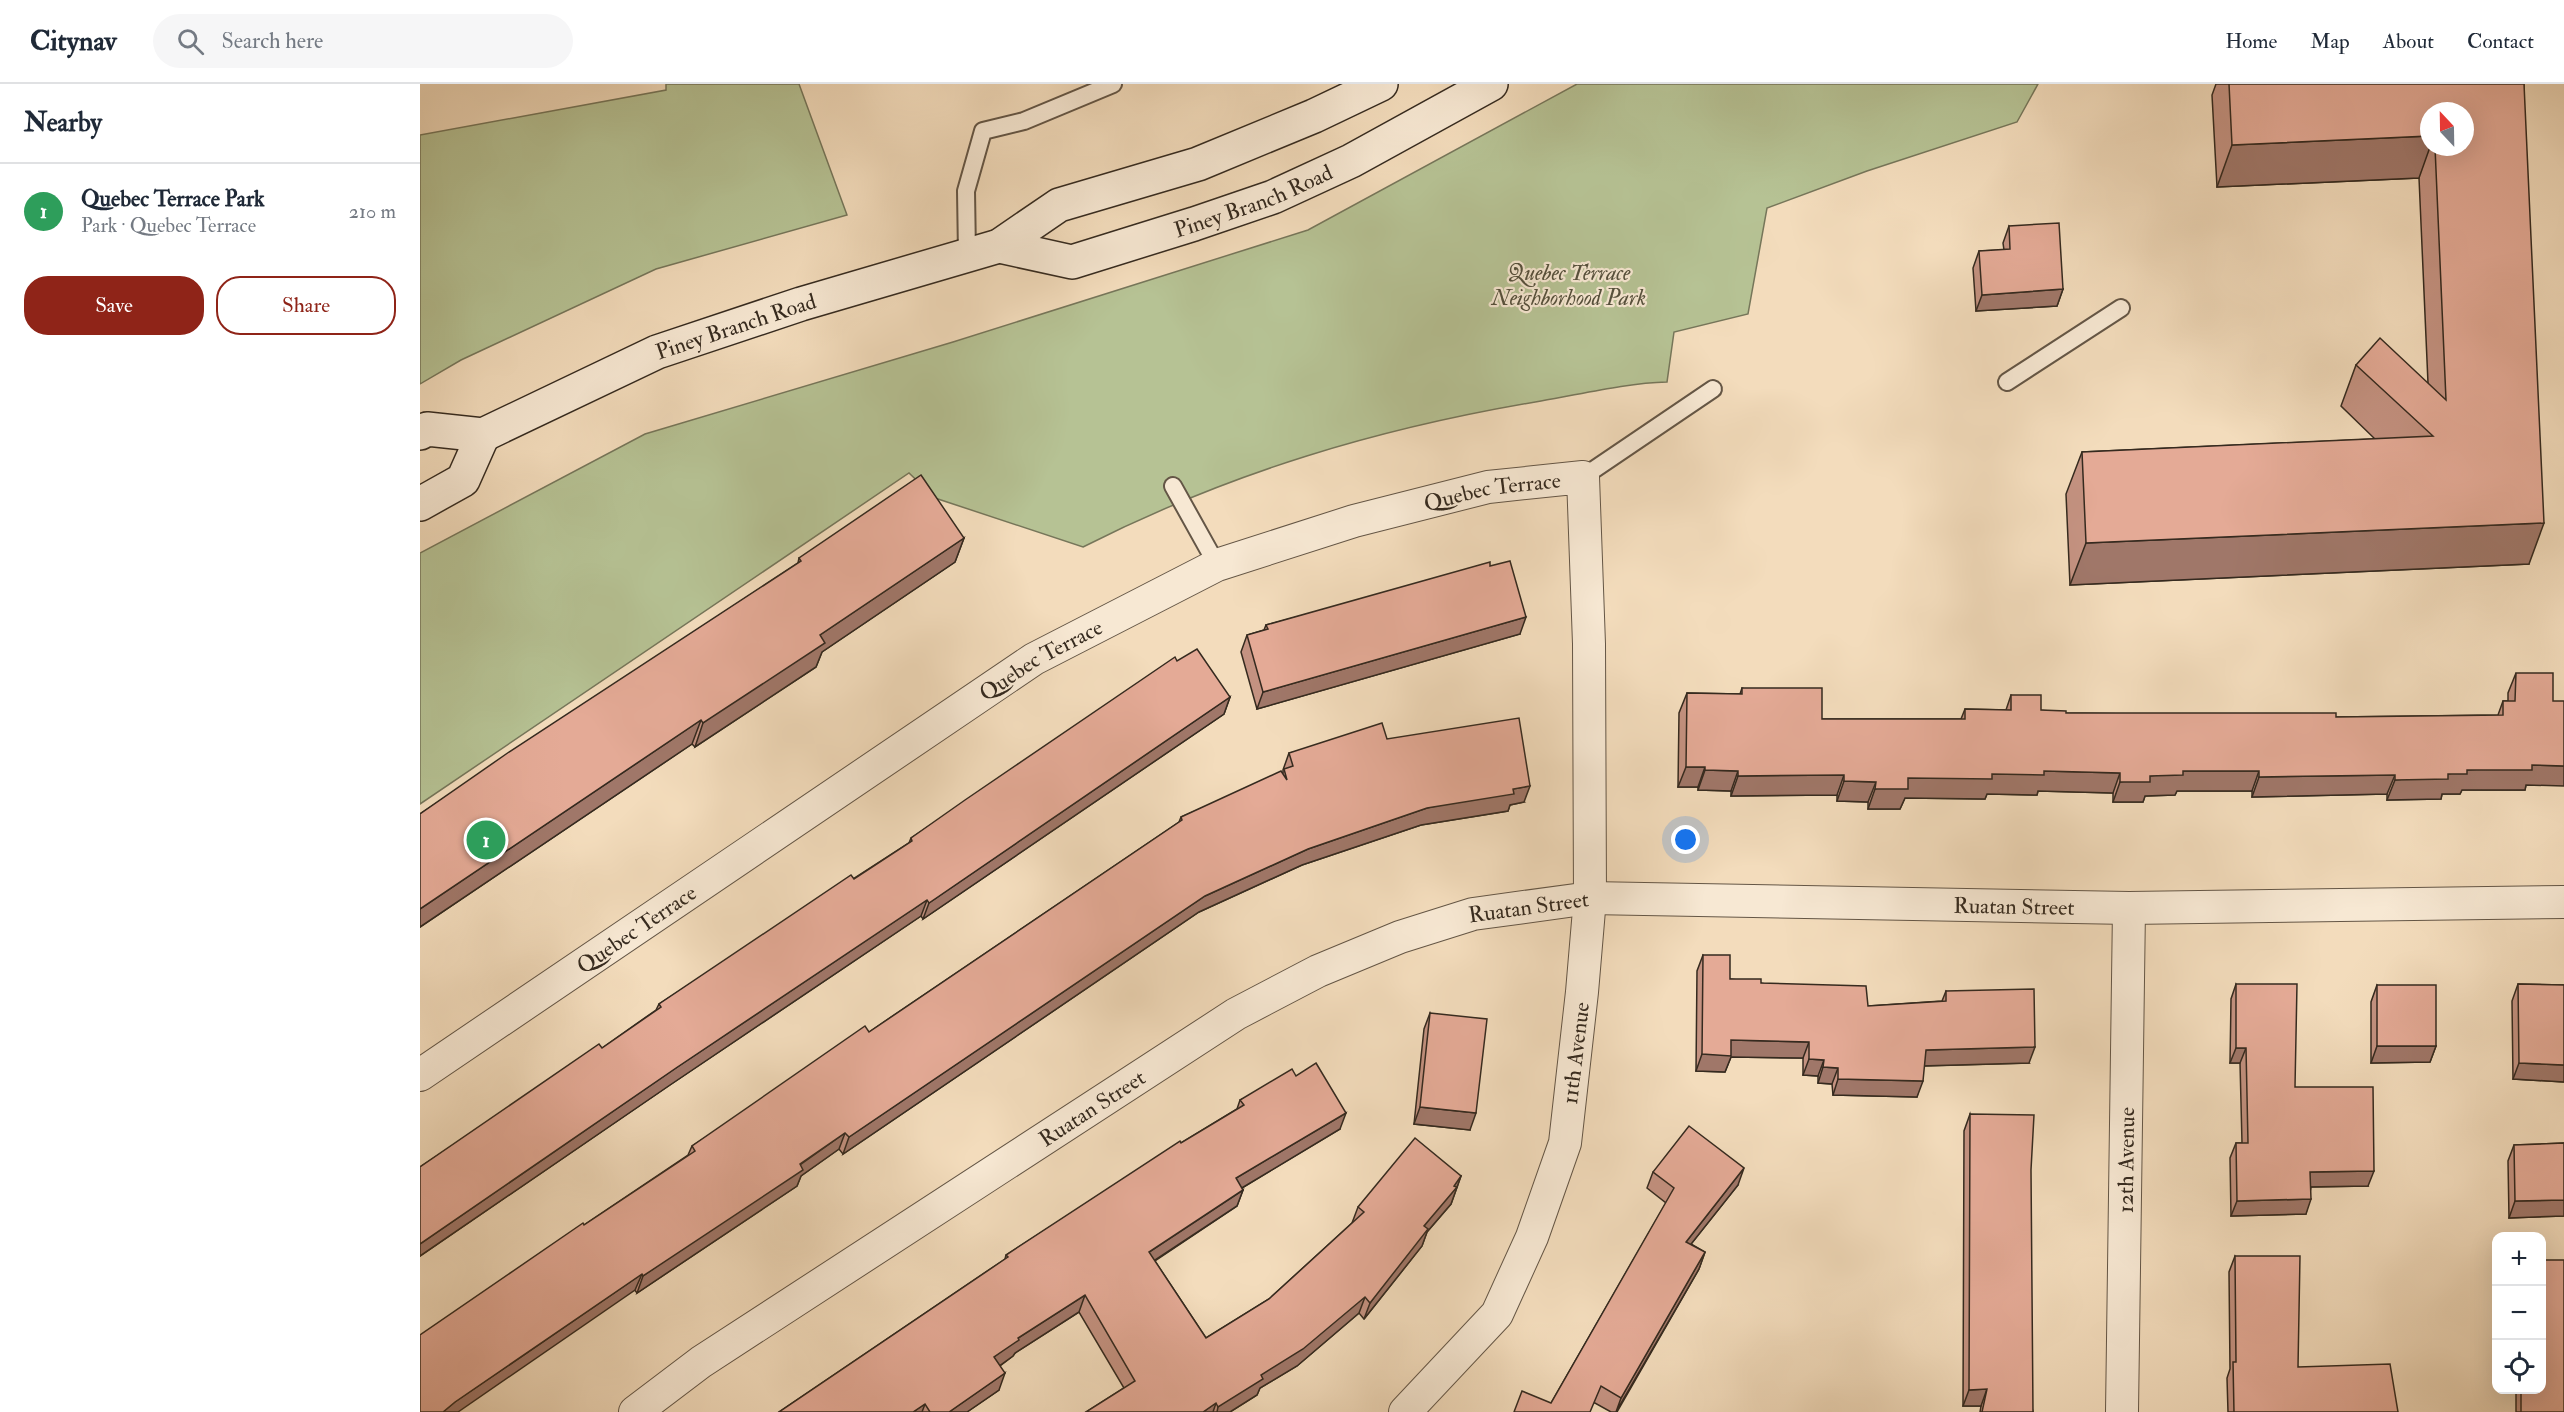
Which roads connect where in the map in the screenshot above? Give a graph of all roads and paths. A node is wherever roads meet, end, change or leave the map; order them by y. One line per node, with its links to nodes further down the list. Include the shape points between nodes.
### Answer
1 (1113, 84): 5 (lane, via 1024,121 983,131 966,191)
2 (1381, 84): 4 (main road, Piney Branch Road, via 1197,164 1059,205)
3 (1491, 84): 4 (main road, Piney Branch Road, via 1351,161 1273,197 1194,224 1072,262)
4 (999, 246): 5 (main road, Piney Branch Road)
5 (967, 254): 10 (main road, Piney Branch Road, via 657,352)
6 (2121, 308): 7 (lane)
7 (2007, 382)
8 (1713, 389): 11 (lane)
9 (420, 433): 10 (main road, via 428,429)
10 (483, 435): 13 (main road, via 463,480)
11 (1583, 477): 14 (street, Quebec Terrace, via 1488,487 1354,521); 15 (street, Quebec Terrace)
12 (1173, 486): 14 (lane)
13 (420, 504)
14 (1217, 565): 19 (street, Quebec Terrace, via 1034,659)
15 (1589, 644): 16 (street, 11th Avenue)
16 (1590, 898): 18 (street, Ruatan Street); 20 (street, Ruatan Street, via 1473,914 1400,936 1318,971 1236,1014 701,1362); 21 (street, 11th Avenue, via 1565,1143 1532,1237 1497,1314)
17 (2564, 902): 18 (street, Ruatan Street)
18 (2129, 908): 22 (street, 12th Avenue)
19 (420, 1075)
20 (635, 1412)
21 (1406, 1412)
22 (2122, 1412)

